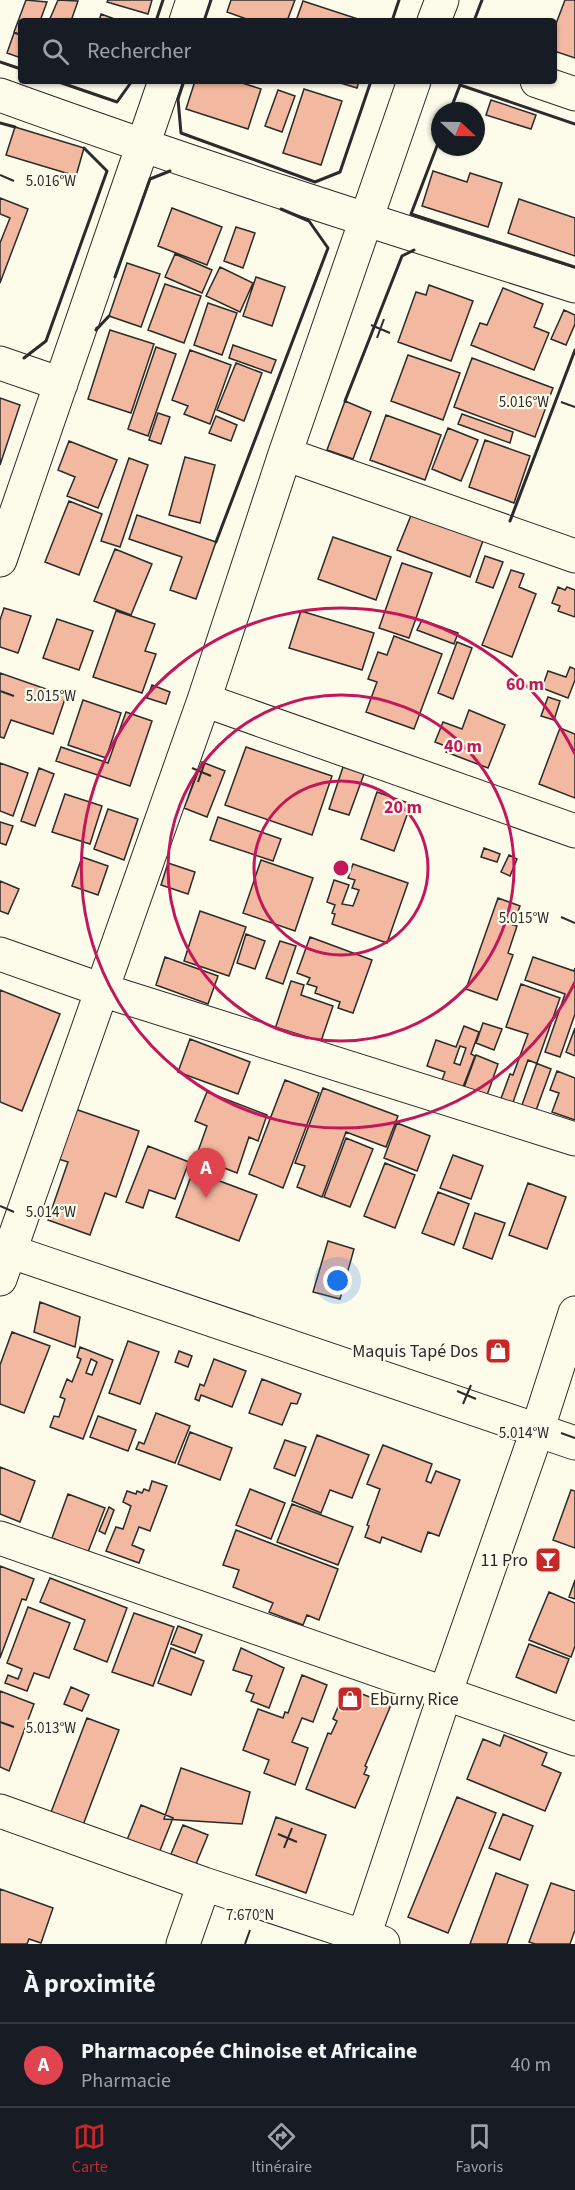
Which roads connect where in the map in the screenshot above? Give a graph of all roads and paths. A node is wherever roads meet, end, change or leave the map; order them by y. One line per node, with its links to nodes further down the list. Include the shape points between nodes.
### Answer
1 (194, 0): 3 (street)
2 (442, 0): 4 (street)
3 (187, 18)
4 (436, 18)
5 (164, 84): 10 (street)
6 (413, 84): 11 (street)
7 (546, 84): 8 (street)
8 (575, 94)
9 (0, 95): 10 (street)
10 (142, 147): 11 (street); 14 (street)
11 (366, 220): 12 (street); 15 (street)
12 (575, 286)
13 (0, 363): 14 (street)
14 (61, 384): 17 (street)
15 (285, 454): 16 (street); 18 (street)
16 (575, 556)
17 (0, 560)
18 (204, 700): 19 (street); 21 (street)
19 (575, 831)
20 (0, 954): 21 (street)
21 (102, 990): 22 (street); 23 (street)
22 (575, 1139)
23 (3, 1260): 25 (street)
24 (575, 1313): 25 (street)
25 (537, 1431): 26 (street); 28 (street)
26 (575, 1443)
27 (0, 1538): 28 (street)
28 (445, 1694): 29 (street); 32 (street)
29 (575, 1739)
30 (0, 1810): 31 (street)
31 (204, 1884): 32 (street); 33 (street)
32 (375, 1940)
33 (183, 1944)

